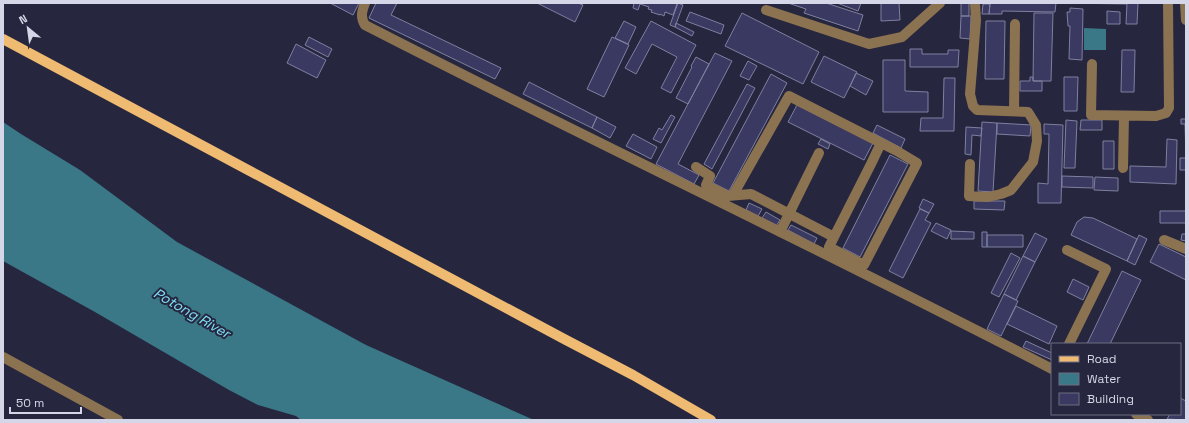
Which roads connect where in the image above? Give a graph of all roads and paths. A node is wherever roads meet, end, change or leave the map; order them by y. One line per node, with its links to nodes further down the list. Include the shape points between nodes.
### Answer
1 (365, 3): 20 (street, via 362,11 365,25)
2 (940, 3): 6 (street, via 902,37 869,44)
3 (975, 3): 11 (street, via 970,94 973,106 978,110)
4 (1168, 3): 12 (street, via 1169,108 1166,113 1156,116)
5 (1185, 3): 7 (street)
6 (766, 10)
7 (1186, 20)
8 (1015, 24): 11 (street)
9 (3, 39): 30 (main road, via 633,375)
10 (1092, 64): 12 (street, via 1091,115)
11 (1014, 111): 15 (street, via 1028,112 1036,124 1037,141 1033,162 1011,190 988,197 969,196)
12 (1124, 116): 17 (street)
13 (881, 143): 18 (street, via 789,96); 21 (street); 21 (street, via 917,163 864,265 829,246)
14 (818, 153): 19 (street)
15 (970, 164)
16 (696, 167): 18 (street, via 710,176 706,185 728,196)
17 (1123, 168)
18 (733, 195): 19 (street, via 751,194)
19 (789, 213): 20 (street); 21 (street)
20 (780, 232): 27 (street)
21 (834, 237)
22 (1164, 240): 23 (street)
23 (1186, 249)
24 (1067, 250): 25 (street, via 1106,269)
25 (1069, 343)
26 (3, 357): 29 (street)
27 (1051, 368)
28 (1138, 415): 31 (street)
29 (118, 420)
30 (711, 420)
31 (1148, 420)

